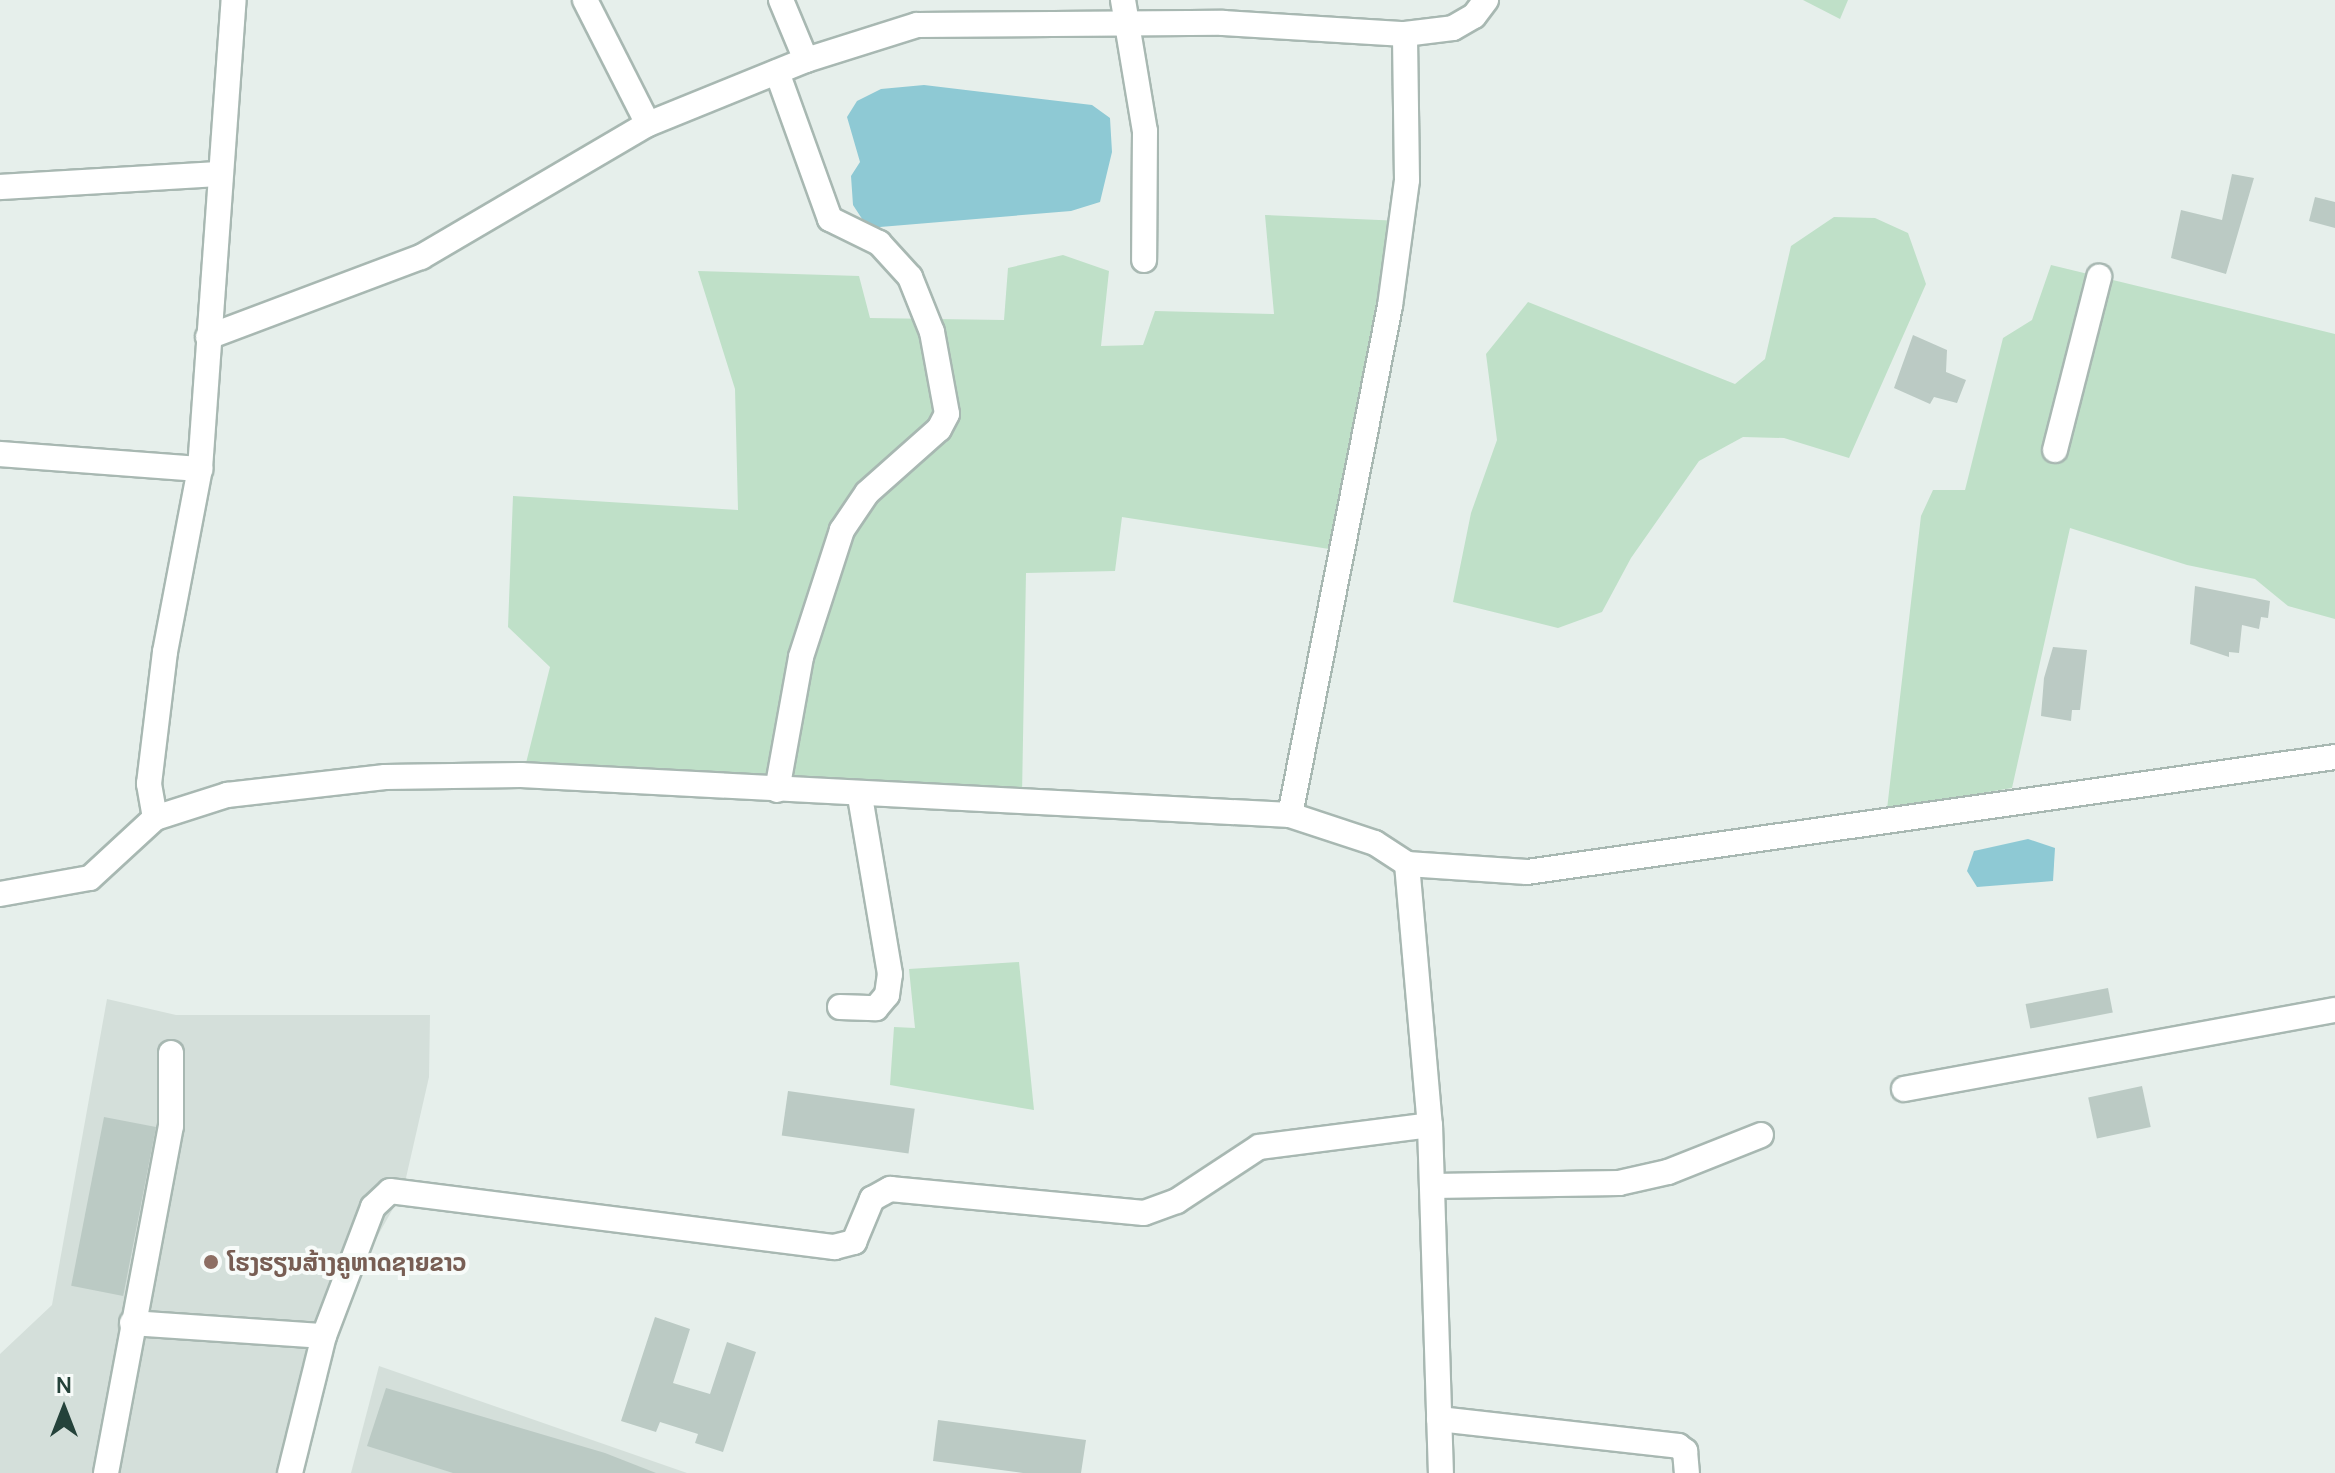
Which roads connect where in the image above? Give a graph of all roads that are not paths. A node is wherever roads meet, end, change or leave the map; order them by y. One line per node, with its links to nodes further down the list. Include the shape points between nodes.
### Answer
1 (234, 0): 12 (street)
2 (585, 0): 11 (street)
3 (781, 0): 9 (street)
4 (1486, 0): 8 (street, via 1474,16 1453,28)
5 (1223, 11): 7 (street); 8 (street)
6 (1036, 12): 7 (street); 9 (street, via 917,25)
7 (1126, 12): 14 (street, via 1145,131)
8 (1405, 34): 23 (street, via 1407,180 1390,306)
9 (806, 60): 10 (street)
10 (777, 72): 11 (street); 21 (street, via 821,206 843,230 879,243 897,257 910,277 932,332 947,414 939,429 867,493 842,530 801,657)
11 (648, 124): 16 (street, via 553,185 421,257)
12 (219, 174): 13 (street); 16 (street)
13 (0, 187)
14 (1144, 260)
15 (2099, 277): 17 (street)
16 (208, 337): 19 (street)
17 (2055, 450)
18 (0, 454): 19 (street)
19 (200, 469): 24 (street, via 163,667 149,784)
20 (2335, 757): 25 (street, via 1527,872)
21 (777, 790): 22 (street); 24 (street, via 521,775 385,777 227,795)
22 (860, 796): 23 (street); 27 (street, via 890,974 887,995 876,1008)
23 (1290, 815): 25 (street, via 1375,843)
24 (155, 818): 26 (street, via 90,878)
25 (1407, 864): 31 (street)
26 (0, 894)
27 (840, 1007)
28 (2335, 1010): 30 (street)
29 (171, 1053): 34 (street, via 171,1126)
30 (1904, 1089)
31 (1430, 1125): 33 (street); 35 (street, via 1259,1147 1177,1201 1144,1213 890,1189 872,1199 854,1242 834,1247 390,1191 373,1207)
32 (1761, 1135): 33 (street, via 1668,1172 1619,1183)
33 (1433, 1186): 36 (street)
34 (132, 1323): 35 (street); 37 (street)
35 (324, 1336): 38 (street)
36 (1439, 1419): 39 (street); 40 (street, via 1678,1446 1685,1451)
37 (106, 1473)
38 (290, 1473)
39 (1441, 1473)
40 (1687, 1473)

